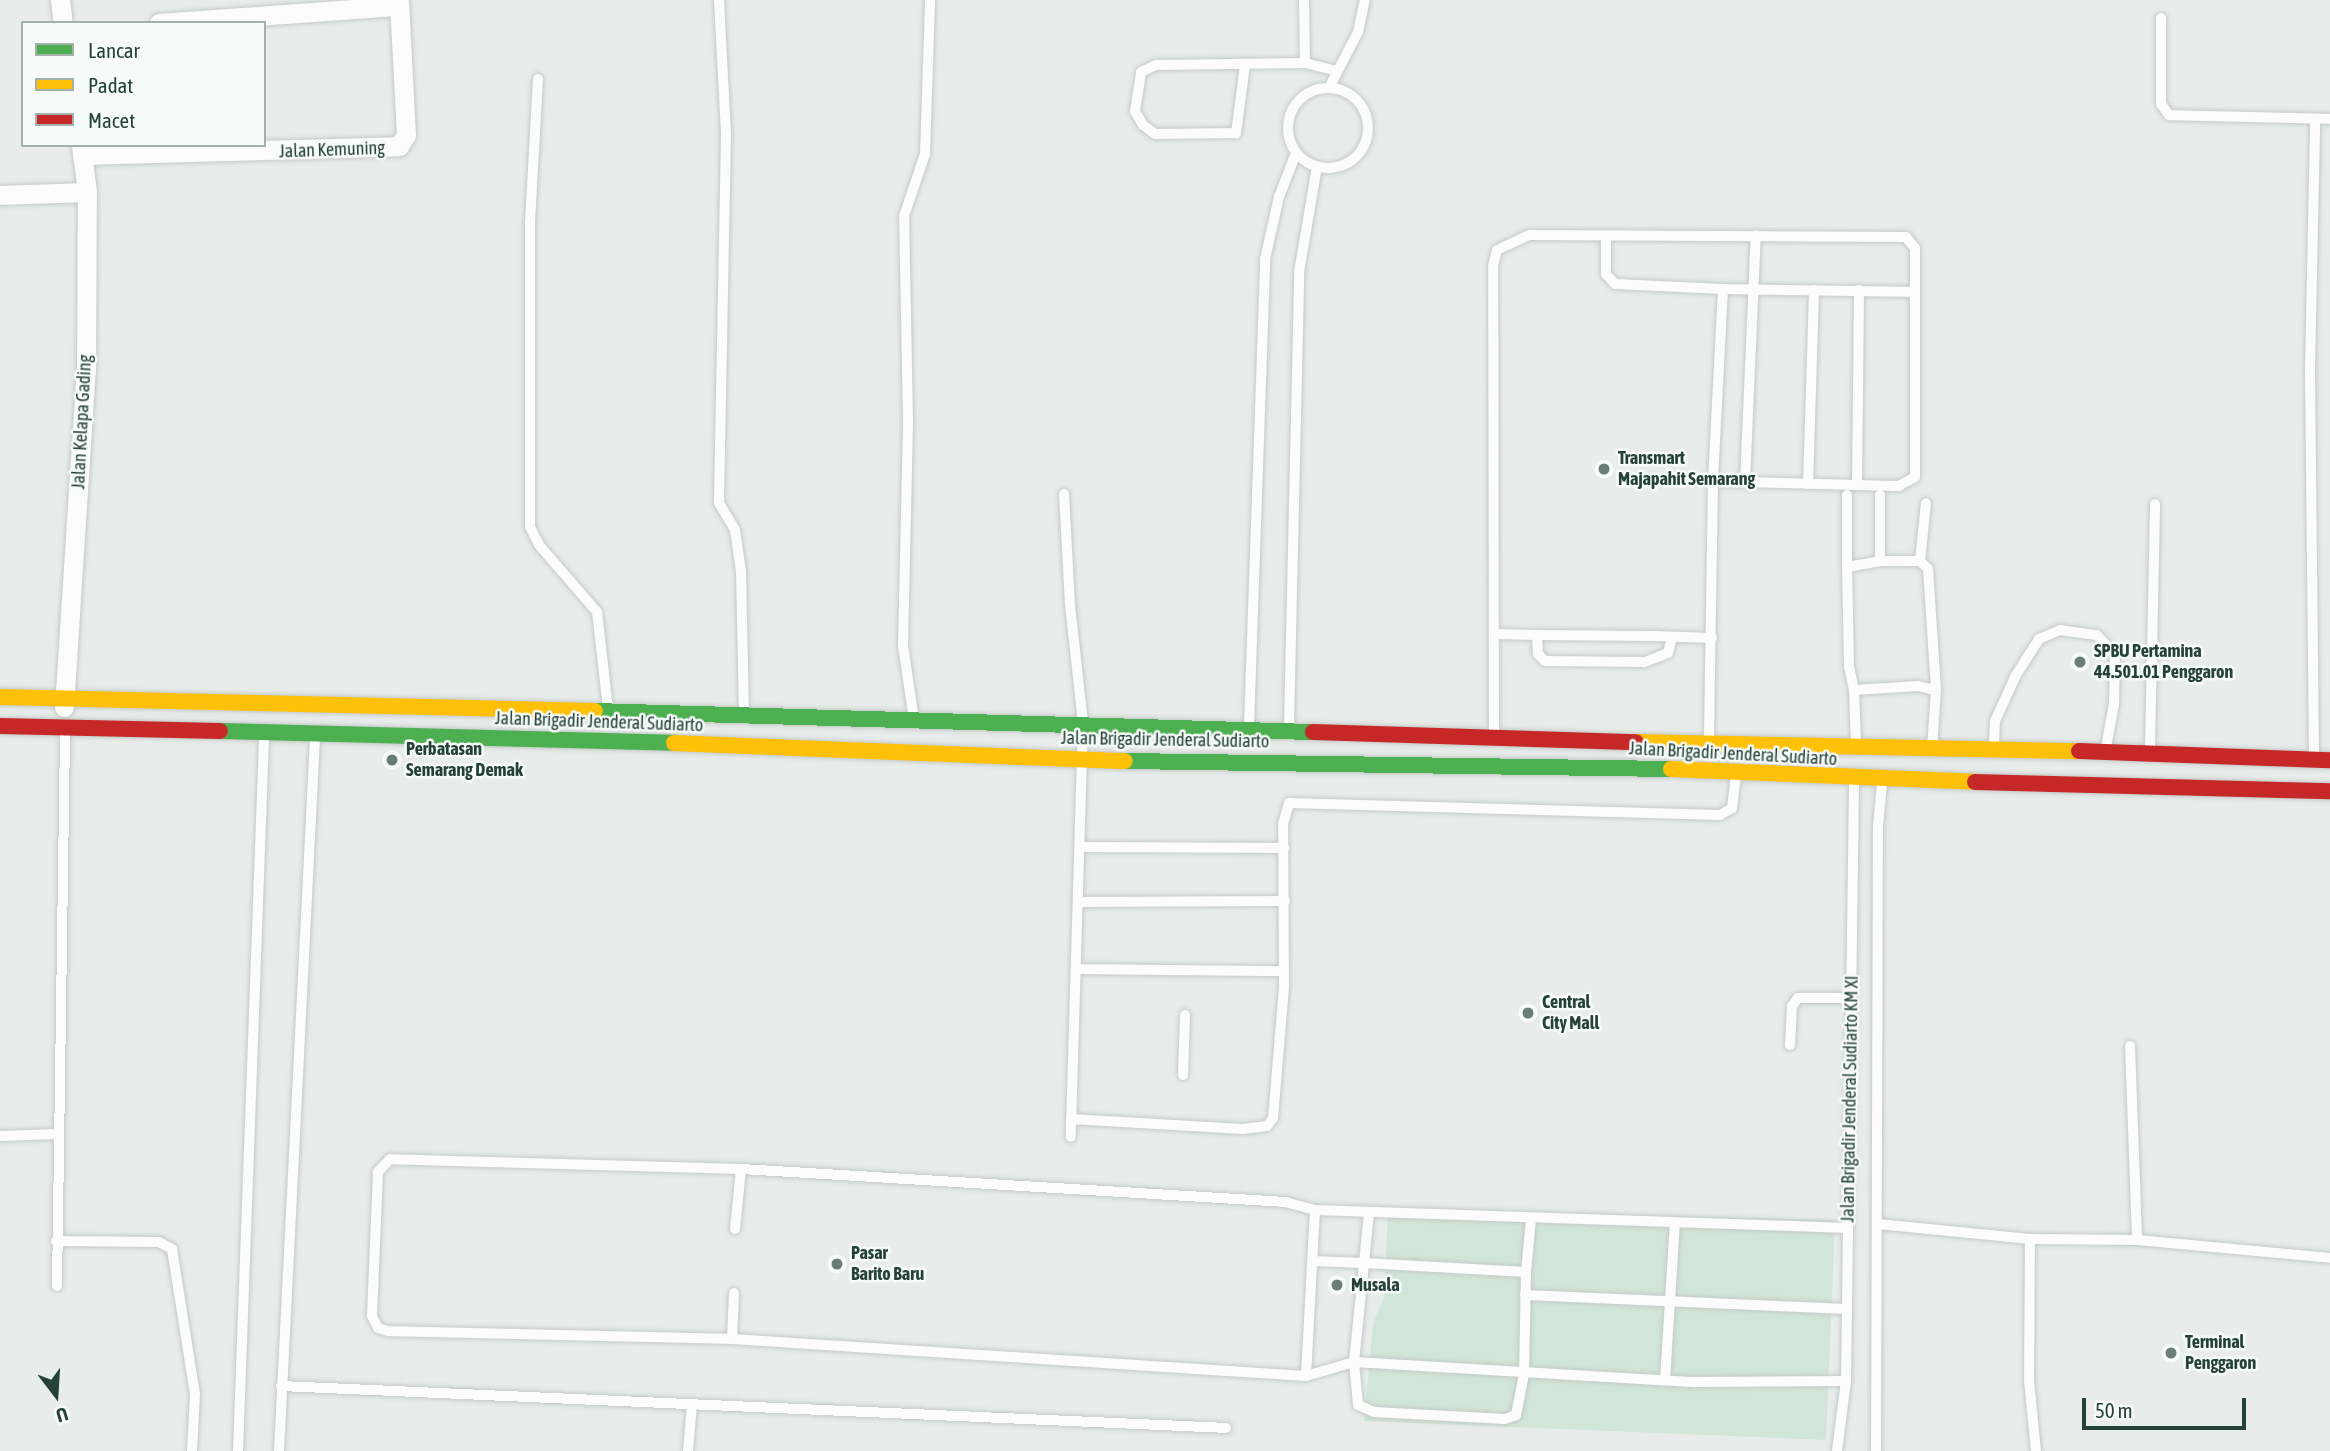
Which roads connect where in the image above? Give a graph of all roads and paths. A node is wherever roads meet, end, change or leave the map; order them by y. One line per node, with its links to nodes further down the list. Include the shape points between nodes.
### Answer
1 (60, 0): 8 (street)
2 (719, 0): 50 (lane, via 726,135 719,503 735,530 741,571)
3 (930, 0): 51 (lane, via 925,154 904,216 908,420 903,645)
4 (1304, 0): 10 (lane)
5 (1364, 0): 12 (lane, via 1358,32)
6 (399, 3): 9 (street); 17 (street, Jalan Kemuning, via 406,135 399,146 388,150)
7 (2161, 18): 16 (lane, via 2161,104 2169,115)
8 (63, 21)
9 (183, 21)
10 (1306, 63): 11 (lane); 12 (lane)
11 (1245, 65): 11 (lane, via 1236,133 1155,134 1135,111 1141,72 1156,65)
12 (1336, 71): 14 (lane)
13 (538, 79): 49 (lane, via 530,222 530,527 539,545 597,612)
14 (1329, 88): 18 (lane, via 1305,95 1291,112 1287,133); 19 (lane, via 1353,96 1363,108 1367,139 1348,163)
15 (2330, 118): 16 (lane)
16 (2315, 119): 66 (lane, via 2310,368)
17 (82, 150): 20 (street, Jalan Kelapa Gading)
18 (1296, 153): 19 (lane); 56 (lane, via 1279,197 1265,259)
19 (1317, 167): 57 (lane, via 1299,272)
20 (88, 192): 21 (street); 48 (street, Jalan Kelapa Gading, via 86,368)
21 (0, 195)
22 (1756, 234): 23 (lane); 25 (lane); 28 (lane, via 1906,237 1915,247)
23 (1606, 238): 24 (lane, via 1606,274 1615,285); 41 (lane, via 1529,235 1497,250 1493,266)
24 (1723, 289): 25 (lane); 29 (lane)
25 (1754, 289): 26 (lane); 30 (lane)
26 (1814, 289): 27 (lane); 31 (lane)
27 (1859, 290): 28 (lane); 32 (lane)
28 (1915, 292): 32 (lane, via 1915,477 1899,486)
29 (1713, 481): 30 (lane); 44 (lane)
30 (1745, 482): 31 (lane)
31 (1808, 484): 32 (lane)
32 (1857, 485)
33 (1064, 494): 52 (lane)
34 (1847, 495): 40 (lane, Jalan Brigadir Jenderal Sudiarto KM XI)
35 (1880, 495): 38 (lane)
36 (1926, 503): 39 (lane)
37 (2155, 504): 63 (lane)
38 (1880, 561): 39 (lane); 40 (lane)
39 (1920, 561): 46 (lane, via 1931,580)
40 (1847, 567): 45 (lane, Jalan Brigadir Jenderal Sudiarto KM XI, via 1849,667)
41 (1495, 634): 42 (lane); 59 (lane)
42 (1537, 635): 43 (lane); 43 (lane, via 1538,654 1545,661 1644,662 1668,653)
43 (1672, 637): 44 (lane)
44 (1712, 638): 60 (lane)
45 (1854, 690): 46 (lane, via 1918,686); 67 (lane, Jalan Brigadir Jenderal Sudiarto KM XI)
46 (1936, 690): 61 (lane)
47 (0, 698): 48 (main road, Jalan Brigadir Jenderal Sudiarto)
48 (64, 700): 49 (main road, Jalan Brigadir Jenderal Sudiarto); 54 (street, Jalan Kelapa Gading)
49 (608, 709): 50 (main road, Jalan Brigadir Jenderal Sudiarto)
50 (744, 713): 51 (main road, Jalan Brigadir Jenderal Sudiarto)
51 (914, 718): 52 (main road, Jalan Brigadir Jenderal Sudiarto)
52 (1083, 722): 56 (main road, Jalan Brigadir Jenderal Sudiarto); 65 (lane)
53 (0, 726): 54 (main road, Jalan Brigadir Jenderal Sudiarto)
54 (65, 728): 55 (main road, Jalan Brigadir Jenderal Sudiarto); 83 (lane)
55 (265, 730): 58 (main road, Jalan Brigadir Jenderal Sudiarto); 116 (lane)
56 (1249, 730): 57 (main road, Jalan Brigadir Jenderal Sudiarto)
57 (1289, 731): 59 (main road, Jalan Brigadir Jenderal Sudiarto)
58 (315, 733): 65 (main road, Jalan Brigadir Jenderal Sudiarto); 112 (lane)
59 (1493, 737): 60 (main road, Jalan Brigadir Jenderal Sudiarto)
60 (1709, 743): 67 (main road, Jalan Brigadir Jenderal Sudiarto)
61 (1932, 749): 62 (main road, Jalan Brigadir Jenderal Sudiarto); 68 (main road, Jalan Brigadir Jenderal Sudiarto)
62 (1993, 751): 64 (main road, Jalan Brigadir Jenderal Sudiarto); 64 (lane, via 1995,721 2016,675 2039,639 2060,631 2097,635 2115,655 2114,704)
63 (2150, 751): 64 (main road, Jalan Brigadir Jenderal Sudiarto); 66 (main road, Jalan Brigadir Jenderal Sudiarto)
64 (2105, 752)
65 (1083, 760): 69 (main road, Jalan Brigadir Jenderal Sudiarto); 71 (lane)
66 (2322, 760)
67 (1855, 763): 68 (main road, Jalan Brigadir Jenderal Sudiarto); 68 (main road, Jalan Brigadir Jenderal Sudiarto); 69 (main road, Jalan Brigadir Jenderal Sudiarto); 77 (lane, Jalan Brigadir Jenderal Sudiarto KM XI)
68 (1883, 764): 70 (main road, Jalan Brigadir Jenderal Sudiarto); 91 (lane, Jalan Brigadir Jenderal Sudiarto KM XI, via 1878,826)
69 (1736, 772): 72 (lane, via 1732,808 1720,815 1289,803)
70 (2330, 791)
71 (1080, 847): 72 (lane); 74 (lane)
72 (1283, 848): 73 (lane)
73 (1285, 901): 74 (lane); 76 (lane)
74 (1079, 902): 75 (lane)
75 (1077, 969): 76 (lane); 82 (lane)
76 (1284, 971): 82 (lane, via 1273,1118 1267,1126 1243,1129)
77 (1851, 998): 79 (lane, via 1798,998 1792,1006); 93 (lane, Jalan Brigadir Jenderal Sudiarto KM XI)
78 (1185, 1015): 81 (lane)
79 (1790, 1045)
80 (2130, 1046): 95 (lane)
81 (1183, 1075)
82 (1071, 1119): 85 (lane)
83 (57, 1134): 84 (lane); 96 (lane)
84 (0, 1136)
85 (1071, 1137)
86 (741, 1169): 87 (lane, via 1286,1202); 92 (lane); 106 (lane, via 390,1159 383,1163 377,1181 372,1306 379,1328)
87 (1315, 1210): 88 (lane); 98 (lane)
88 (1369, 1212): 89 (lane); 99 (lane)
89 (1531, 1219): 90 (lane); 100 (lane)
90 (1675, 1222): 93 (lane); 104 (lane)
91 (1878, 1224): 94 (lane); 120 (lane, Jalan Brigadir Jenderal Sudiarto KM XI)
92 (736, 1228)
93 (1848, 1228): 105 (lane, Jalan Brigadir Jenderal Sudiarto KM XI)
94 (2030, 1239): 95 (lane); 121 (lane, via 2029,1380)
95 (2137, 1240): 97 (lane)
96 (56, 1241): 101 (lane); 115 (lane, via 159,1242 172,1249 195,1394)
97 (2330, 1258)
98 (1312, 1261): 99 (lane); 109 (lane)
99 (1364, 1263): 100 (lane); 107 (lane)
100 (1526, 1272): 103 (lane)
101 (57, 1286)
102 (734, 1293): 106 (lane)
103 (1525, 1295): 104 (lane); 108 (lane)
104 (1669, 1300): 105 (lane); 110 (lane)
105 (1847, 1309): 111 (lane, Jalan Brigadir Jenderal Sudiarto KM XI)
106 (732, 1339): 109 (lane)
107 (1354, 1362): 108 (lane); 108 (lane, via 1358,1405 1374,1412 1512,1418); 109 (lane)
108 (1524, 1374): 110 (lane)
109 (1306, 1376)
110 (1665, 1380): 111 (lane)
111 (1846, 1381): 119 (lane, Jalan Brigadir Jenderal Sudiarto KM XI)
112 (281, 1386): 113 (lane); 117 (lane)
113 (692, 1404): 114 (lane); 118 (lane)
114 (1226, 1428)
115 (192, 1451)
116 (238, 1451)
117 (279, 1451)
118 (688, 1451)
119 (1837, 1451)
120 (1876, 1451)
121 (2036, 1451)

